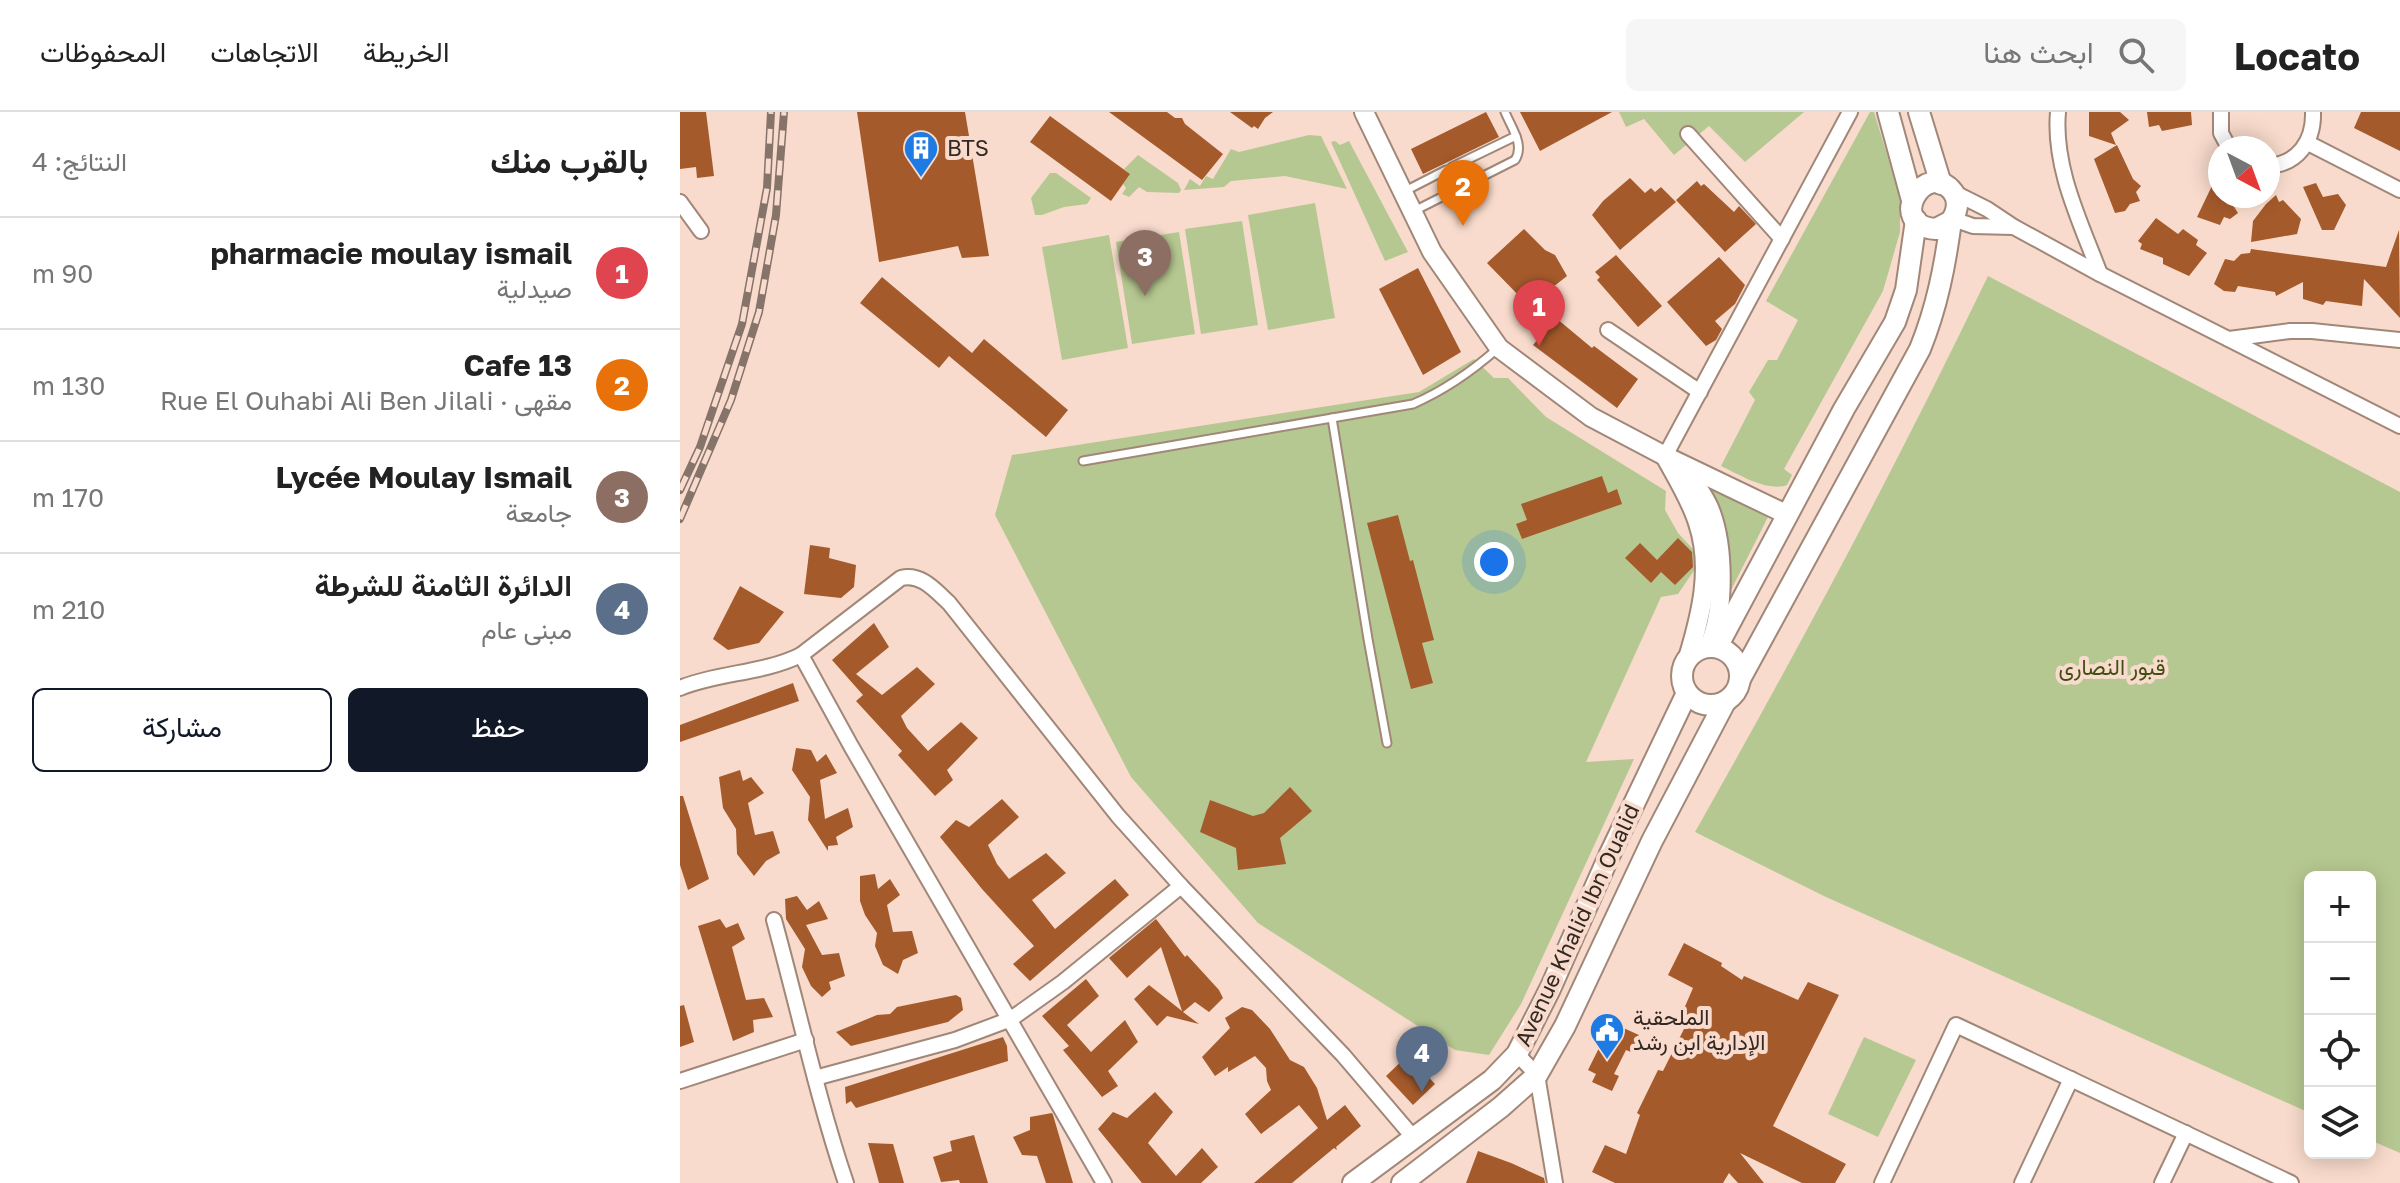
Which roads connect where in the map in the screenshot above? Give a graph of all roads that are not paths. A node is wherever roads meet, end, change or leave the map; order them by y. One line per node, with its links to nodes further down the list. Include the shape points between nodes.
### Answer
1 (1505, 112): 10 (lane)
2 (1850, 112): 23 (street)
3 (1888, 112): 18 (main road)
4 (1919, 112): 14 (main road)
5 (2058, 112): 24 (street, via 2062,163)
6 (2221, 112): 11 (street)
7 (2313, 112): 12 (street)
8 (1370, 114): 16 (street)
9 (1688, 134): 23 (street)
10 (1516, 136): 16 (lane); 19 (lane, via 1520,149 1515,160)
11 (2223, 136)
12 (2308, 143): 13 (street); 15 (street)
13 (2280, 165)
14 (1947, 188): 18 (main road, via 1923,186 1914,194); 20 (main road, via 1957,207); 21 (street)
15 (2400, 190)
16 (1403, 192): 19 (street)
17 (680, 202): 22 (street)
18 (1914, 210): 20 (main road, via 1931,228); 34 (main road, via 1906,290 1895,322)
19 (1413, 212): 28 (street, via 1446,275)
20 (1952, 220): 21 (street); 38 (main road, via 1941,288 1920,349)
21 (2014, 227): 24 (street)
22 (701, 231)
23 (1782, 239): 29 (street)
24 (2100, 274): 26 (street)
25 (1608, 330): 29 (street)
26 (2229, 339): 27 (street, via 2290,331); 31 (street)
27 (2400, 340)
28 (1499, 348): 30 (lane, via 1437,394 1413,404); 32 (street, via 1591,417)
29 (1700, 392): 32 (street)
30 (1332, 418): 33 (lane); 42 (lane)
31 (2400, 426)
32 (1673, 460): 34 (street); 35 (street, via 1694,481 1710,510 1718,541 1719,607); 37 (street, via 1699,525 1705,559 1699,623)
33 (1083, 461)
34 (1788, 515): 35 (main road)
35 (1713, 646): 37 (main road); 38 (main road, via 1737,662)
36 (801, 655): 39 (street, via 777,666); 43 (street, via 901,578 921,580 949,603 1079,769); 45 (street)
37 (1688, 658): 40 (main road, via 1681,675)
38 (1740, 679): 41 (main road)
39 (680, 688)
40 (1687, 693): 41 (main road, via 1700,704); 47 (main road, Avenue Khalid Ibn Oualid)
41 (1725, 702): 48 (main road, Avenue Khalid Ibn Oualid)
42 (1387, 743)
43 (1181, 886): 45 (street); 53 (street, via 1343,1055)
44 (774, 920): 46 (street)
45 (1011, 1019): 49 (street); 55 (street)
46 (806, 1040): 49 (street); 51 (street)
47 (1517, 1054): 48 (street); 53 (main road, Avenue Khalid Ibn Oualid, via 1492,1080)
48 (1537, 1075): 57 (main road, Avenue Khalid Ibn Oualid); 58 (street)
49 (815, 1078): 54 (street)
50 (2071, 1079): 52 (street); 59 (street, via 1956,1025); 60 (street)
51 (680, 1081)
52 (2186, 1133): 61 (street); 62 (street)
53 (1413, 1137): 56 (main road, Avenue Khalid Ibn Oualid)
54 (846, 1183)
55 (1104, 1183)
56 (1353, 1183)
57 (1402, 1183)
58 (1555, 1183)
59 (1882, 1183)
60 (2022, 1183)
61 (2162, 1183)
62 (2291, 1183)

